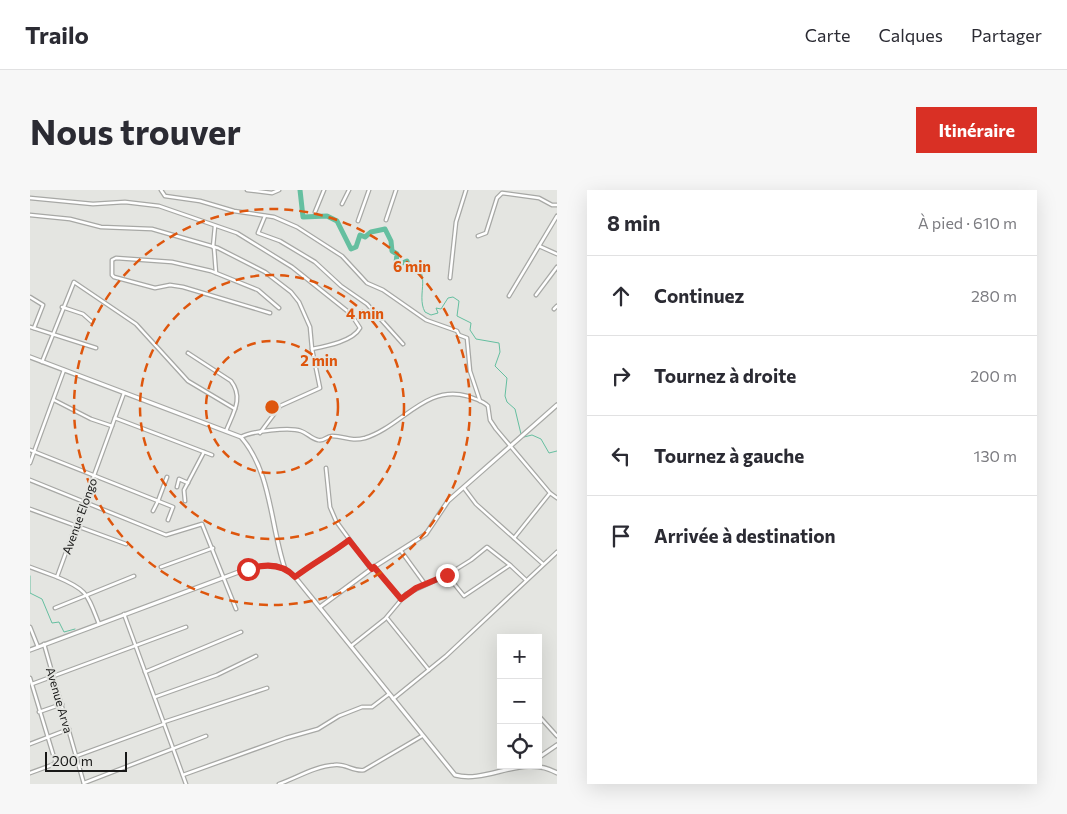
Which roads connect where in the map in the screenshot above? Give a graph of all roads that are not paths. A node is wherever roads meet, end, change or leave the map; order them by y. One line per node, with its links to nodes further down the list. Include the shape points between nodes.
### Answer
1 (161, 190): 14 (street, via 165,196)
2 (247, 190): 3 (street, via 272,193)
3 (279, 190)
4 (324, 190): 12 (street)
5 (349, 190): 10 (street)
6 (369, 190): 17 (street)
7 (396, 190): 16 (street)
8 (466, 190): 25 (street, via 456,222)
9 (30, 198): 18 (street, via 159,206)
10 (342, 204)
11 (557, 205): 19 (street, via 529,196 502,194 497,198 486,233)
12 (315, 212)
13 (30, 214): 21 (street, via 102,227 152,229)
14 (265, 215): 38 (street, via 258,233 280,241 315,262 367,304); 47 (street, via 296,227 335,250 366,283 383,290 425,320 467,338 470,371)
15 (557, 216): 20 (street)
16 (386, 220)
17 (358, 221)
18 (215, 226): 21 (street); 40 (street, via 237,233 281,259 351,314 360,328 346,339)
19 (478, 236)
20 (539, 246): 22 (street); 27 (street)
21 (213, 247): 24 (street); 40 (street, via 265,272 291,292 310,327)
22 (557, 254)
23 (557, 266): 26 (street)
24 (216, 273): 31 (street, via 258,290); 33 (street, via 172,262 112,260 114,277 155,288 183,287)
25 (450, 278)
26 (536, 295)
27 (509, 296)
28 (30, 298): 36 (street, via 42,303)
29 (557, 306): 32 (street)
30 (62, 307): 34 (street, via 83,314); 37 (street); 49 (street, via 72,282 78,283 140,327 188,381)
31 (279, 308)
32 (554, 309)
33 (270, 313)
34 (92, 322)
35 (30, 327): 36 (street)
36 (34, 328): 37 (street)
37 (52, 334): 39 (street); 43 (street)
38 (404, 344)
39 (96, 348)
40 (312, 349): 53 (street, via 320,388 280,406)
41 (188, 354): 49 (street, via 231,381 238,395)
42 (30, 357): 43 (street)
43 (42, 362): 44 (street)
44 (64, 370): 45 (street); 46 (street)
45 (124, 393): 50 (street, Avenue Elongo); 52 (street)
46 (54, 400): 51 (street); 57 (street)
47 (480, 401): 53 (street, via 454,393 434,397 372,435 353,441 332,436 317,440 292,428); 55 (street, via 488,406 490,420)
48 (557, 406): 55 (street)
49 (235, 409): 52 (street)
50 (115, 418): 51 (street, Avenue Elongo); 58 (street)
51 (112, 426): 62 (street, Avenue Elongo)
52 (226, 431): 54 (street)
53 (260, 433): 54 (street)
54 (241, 437): 88 (street, via 260,467)
55 (511, 446): 67 (street); 68 (street)
56 (30, 450): 57 (street)
57 (34, 452): 60 (street); 62 (street)
58 (204, 452): 59 (street); 65 (street)
59 (212, 455)
60 (30, 464)
61 (326, 468): 78 (street, via 330,507)
62 (94, 476): 70 (street, Avenue Elongo); 71 (street)
63 (167, 476): 71 (street)
64 (30, 480): 70 (street)
65 (188, 483): 66 (street, via 179,479); 72 (street, via 183,495)
66 (177, 487)
67 (464, 488): 77 (street, via 476,504); 81 (street, via 447,503 426,534)
68 (550, 493): 69 (street); 77 (street)
69 (557, 498)
70 (85, 501): 76 (street, Avenue Elongo); 80 (street, via 166,535 202,524)
71 (158, 501): 74 (street); 75 (street, via 173,507)
72 (185, 501)
73 (30, 509): 76 (street)
74 (153, 511)
75 (168, 520)
76 (76, 526): 79 (street); 91 (street, Avenue Elongo)
77 (514, 538): 83 (street)
78 (349, 540): 87 (street); 93 (street)
79 (126, 544)
80 (212, 548): 86 (street); 92 (street)
81 (400, 550): 87 (street); 95 (street)
82 (557, 552): 83 (street)
83 (543, 564): 94 (street)
84 (510, 566): 89 (street, via 486,547); 89 (street, via 466,596); 94 (street)
85 (30, 567): 91 (street)
86 (161, 567)
87 (373, 568): 97 (street); 98 (street)
88 (286, 570): 92 (street, via 260,566); 93 (street)
89 (447, 575): 95 (street)
90 (134, 576): 96 (street)
91 (57, 577): 96 (street)
92 (224, 577): 100 (street); 101 (street)
93 (295, 577): 98 (street)
94 (526, 580): 113 (street)
95 (424, 584): 97 (street)
96 (87, 594): 99 (street); 103 (street)
97 (401, 599): 109 (street, via 385,619)
98 (320, 607): 109 (street)
99 (55, 608)
100 (236, 609)
101 (124, 614): 103 (street); 108 (street)
102 (387, 618): 113 (street)
103 (99, 624): 107 (street)
104 (30, 627): 110 (street)
105 (186, 627): 108 (street)
106 (241, 632): 114 (street)
107 (44, 644): 110 (street); 115 (street, Avenue Arva)
108 (135, 645): 114 (street); 115 (street)
109 (351, 646): 119 (street)
110 (38, 647): 111 (street)
111 (30, 650)
112 (256, 656): 120 (street, via 220,674)
113 (429, 670): 121 (street)
114 (145, 672): 120 (street)
115 (54, 676): 117 (street); 122 (street, Avenue Arva)
116 (30, 678): 117 (street)
117 (32, 684): 123 (street)
118 (267, 688): 125 (street)
119 (389, 694): 121 (street); 143 (street, via 372,707 340,715 302,735)
120 (155, 698): 125 (street)
121 (393, 699): 128 (street)
122 (62, 704): 123 (street); 126 (street, Avenue Arva)
123 (40, 712): 130 (street)
124 (542, 719): 129 (street)
125 (164, 723): 133 (street); 135 (street)
126 (69, 729): 130 (street); 135 (street, Avenue Arva)
127 (206, 736): 133 (street)
128 (422, 736): 145 (street, via 450,770); 148 (street, via 364,770 334,765)
129 (557, 736)
130 (47, 738): 131 (street); 136 (street)
131 (30, 744)
132 (557, 744): 134 (street)
133 (174, 749): 143 (street); 146 (street)
134 (542, 755)
135 (76, 756): 136 (street); 146 (street, Avenue Arva)
136 (56, 764): 141 (street)
137 (542, 767): 142 (street)
138 (522, 769): 140 (street)
139 (527, 769): 140 (street)
140 (519, 771): 144 (street)
141 (30, 773)
142 (557, 773)
143 (183, 775): 147 (street)
144 (498, 777)
145 (471, 783)
146 (84, 784)
147 (186, 784)
148 (279, 784)

